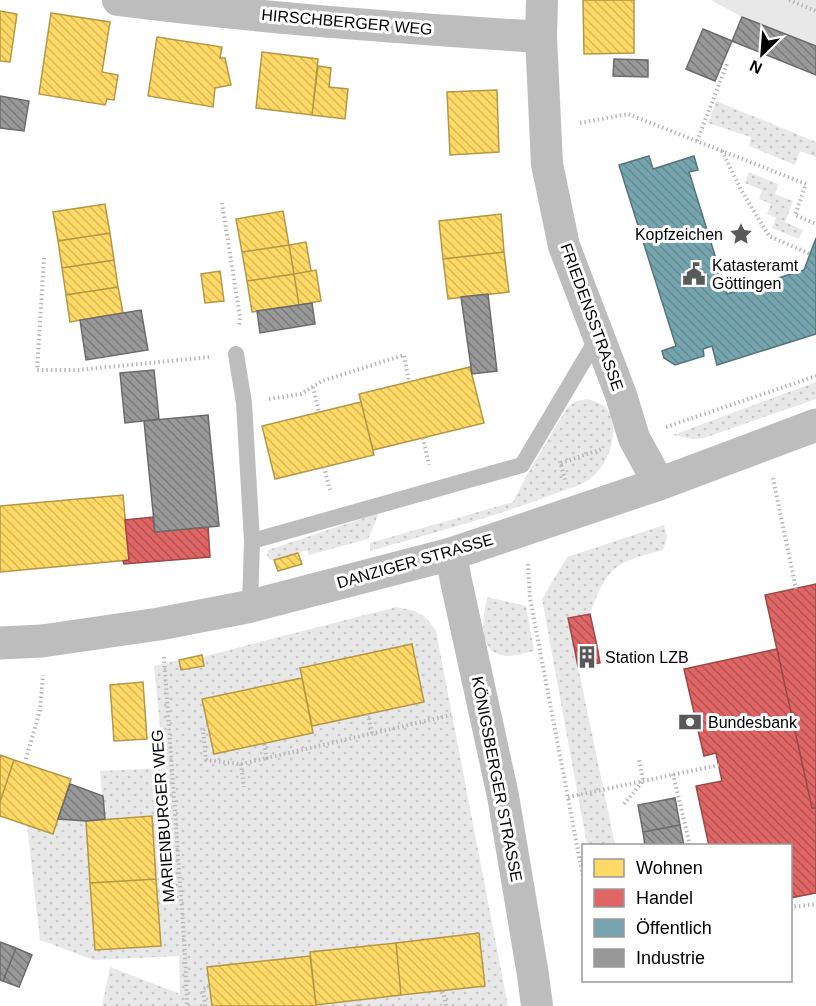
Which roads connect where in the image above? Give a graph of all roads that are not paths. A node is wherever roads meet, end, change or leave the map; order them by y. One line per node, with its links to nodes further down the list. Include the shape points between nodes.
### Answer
1 (118, 0): 3 (street, HIRSCHBERGER WEG, via 360,25)
2 (542, 0): 3 (street, FRIEDENSSTRASSE)
3 (542, 37): 4 (street, FRIEDENSSTRASSE, via 547,164 564,246)
4 (598, 337): 7 (street, FRIEDENSSTRASSE, via 634,438); 8 (lane, via 522,465)
5 (236, 354): 8 (lane, via 244,403)
6 (816, 425): 7 (street, DANZIGER STRASSE)
7 (659, 484): 9 (street, DANZIGER STRASSE)
8 (252, 541): 10 (lane)
9 (451, 554): 10 (street, DANZIGER STRASSE); 12 (street, KÖNIGSBERGER STRASSE, via 503,796)
10 (250, 606): 11 (street, DANZIGER STRASSE, via 159,624)
11 (0, 643)
12 (537, 1006)

